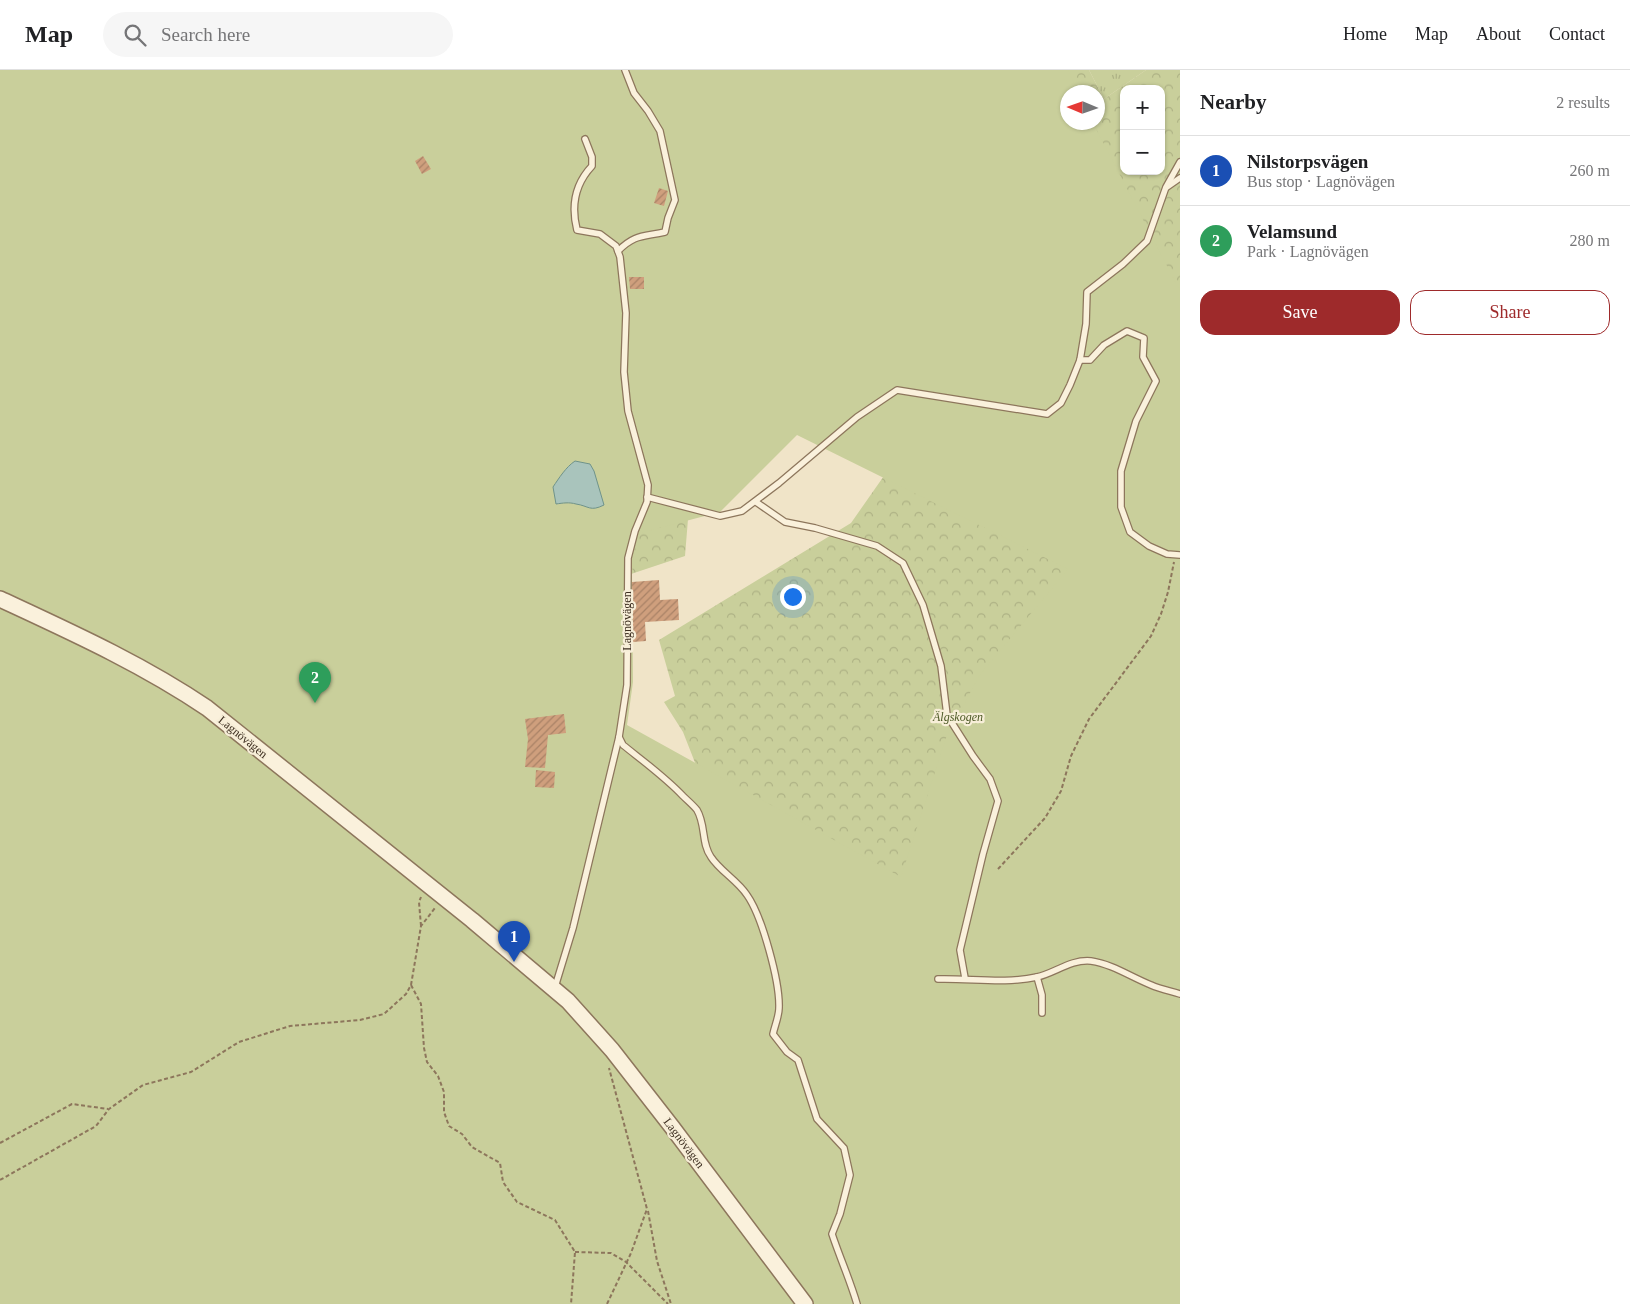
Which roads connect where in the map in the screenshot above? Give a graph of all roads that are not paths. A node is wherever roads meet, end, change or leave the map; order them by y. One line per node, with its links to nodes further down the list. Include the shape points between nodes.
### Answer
1 (626, 70): 6 (lane, via 634,93 660,131 675,200 665,232 628,240)
2 (585, 138): 6 (lane, via 592,166 577,189 574,206 577,230 600,234)
3 (1180, 162): 5 (lane)
4 (1180, 178): 5 (lane)
5 (1166, 187): 7 (lane, via 1147,241 1087,292)
6 (618, 251): 8 (lane, Lagnövägen, via 626,313 624,372 628,411 646,473)
7 (1080, 360): 9 (lane, via 1061,403 1046,414 897,390 857,417); 10 (lane, via 1090,360 1104,345 1127,331 1144,338 1144,357 1156,381 1136,421 1121,471 1121,507 1130,532 1149,546)
8 (647, 498): 9 (lane, via 720,516 742,511); 12 (lane, Lagnövägen, via 628,558 627,685)
9 (756, 502): 14 (lane, via 785,522 877,546 904,563 922,605 941,666 947,715 990,779 998,801 960,950)
10 (1178, 555)
11 (0, 599): 16 (street, Lagnövägen, via 119,656 207,708)
12 (619, 737): 16 (lane, Lagnövägen, via 573,928); 20 (lane, via 697,811 711,857 737,882 757,912 777,989 779,1009 773,1034 798,1060 817,1120 844,1148 850,1175 832,1234)
13 (1037, 977): 14 (lane, via 1008,980); 17 (lane, via 1081,961 1093,962); 18 (lane)
14 (965, 978): 15 (lane)
15 (938, 979)
16 (554, 989): 19 (street, Lagnövägen, via 612,1050)
17 (1180, 994)
18 (1042, 1013)
19 (805, 1304)
20 (857, 1304)

